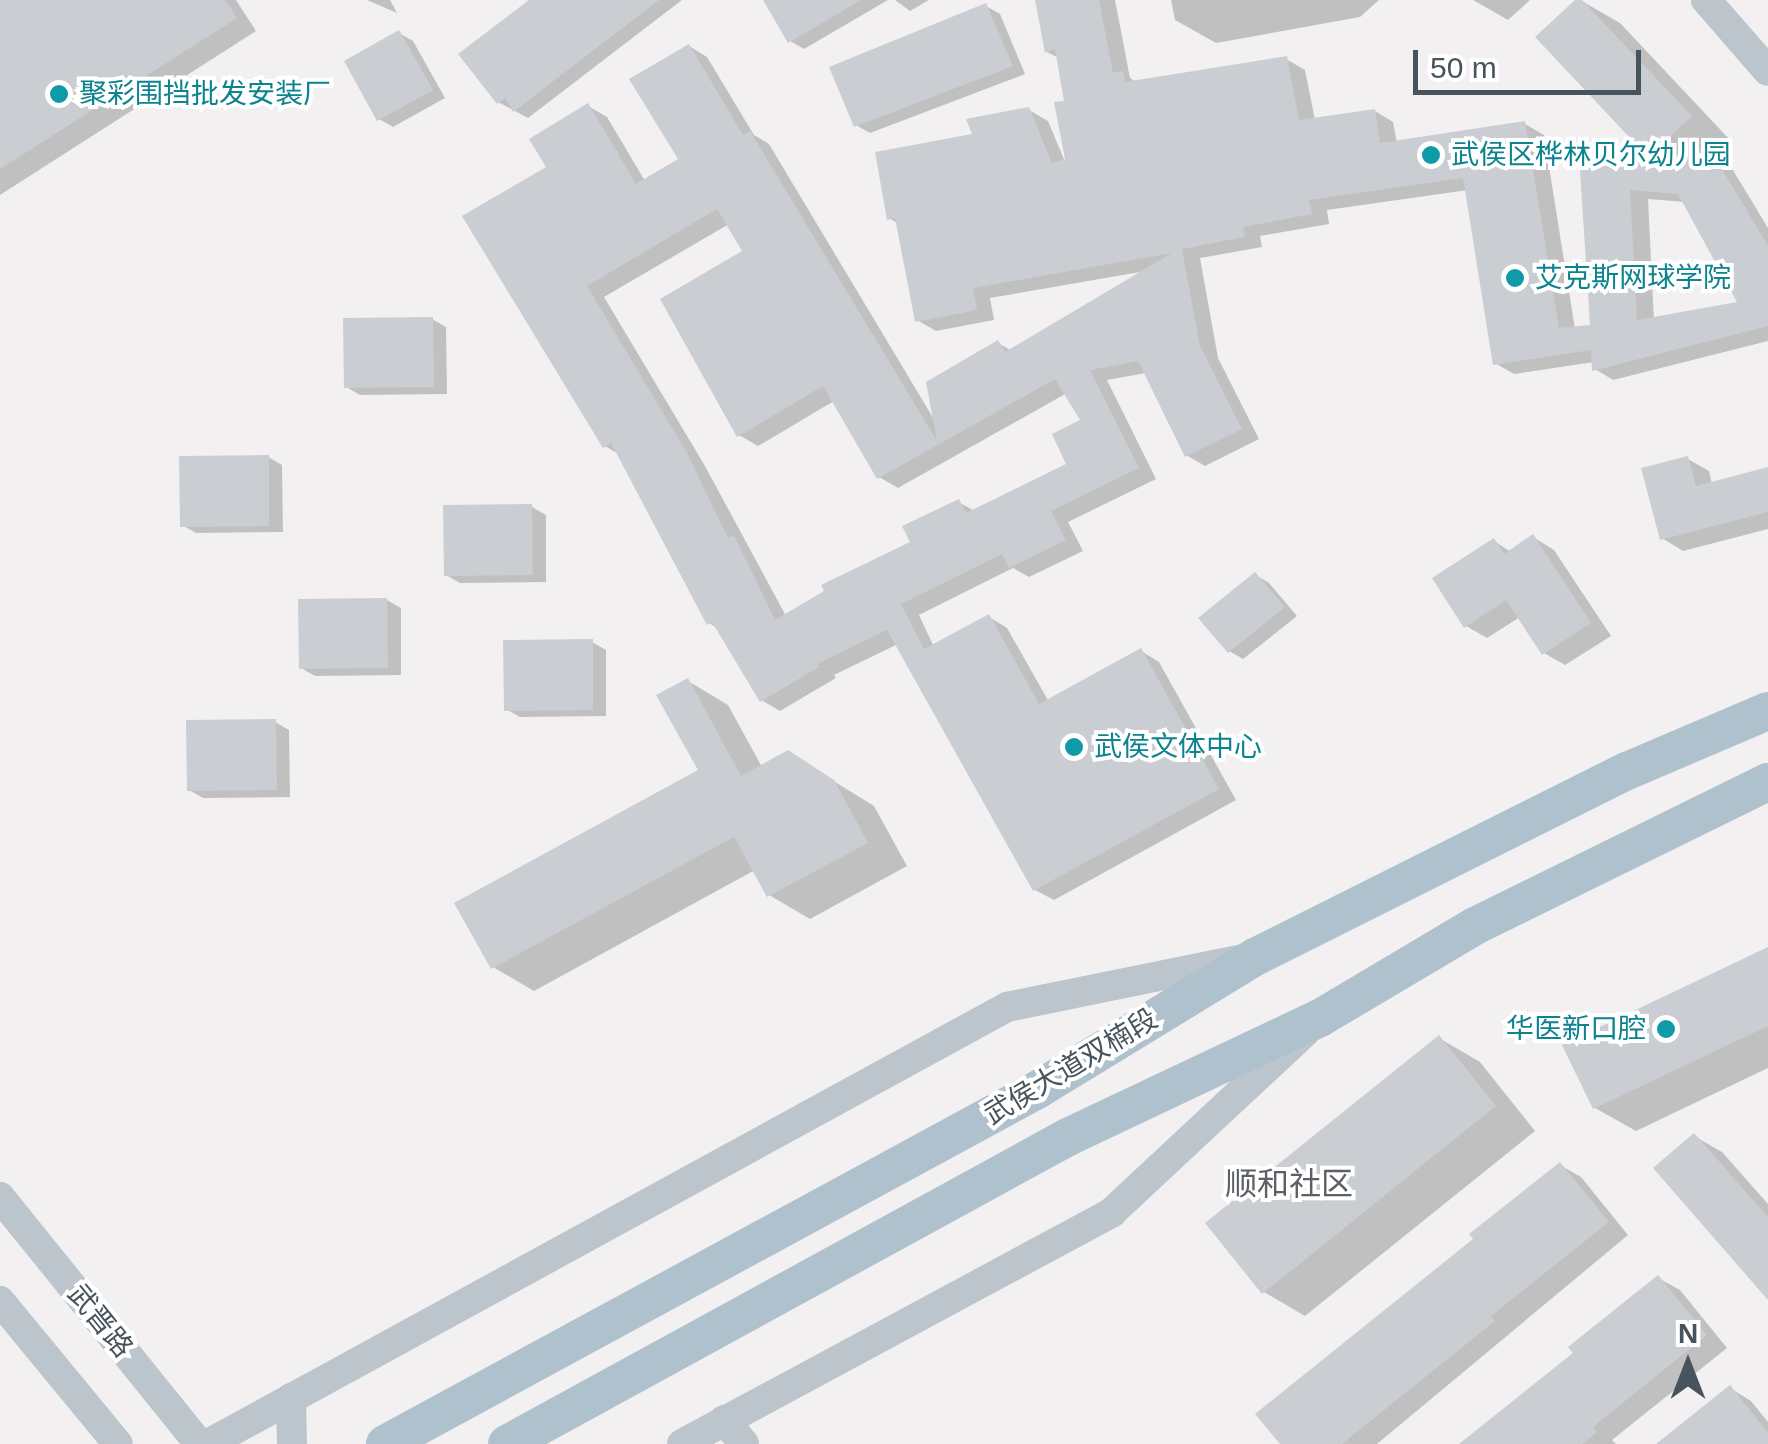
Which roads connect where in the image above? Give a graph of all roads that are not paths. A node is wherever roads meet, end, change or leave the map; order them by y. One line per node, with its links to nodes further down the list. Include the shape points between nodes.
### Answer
1 (1706, 0): 2 (street)
2 (1768, 71)
3 (1768, 712): 5 (main road, 武侯大道双楠段, via 1627,771)
4 (1768, 782): 6 (main road, 武侯大道双楠段, via 1475,926)
5 (1254, 957): 9 (street, via 1007,1007); 15 (main road, 武侯大道双楠段, via 1036,1090)
6 (1320, 1018): 10 (street, via 1112,1212); 16 (main road, 武侯大道双楠段, via 1068,1137)
7 (0, 1197): 12 (street, 武晋路)
8 (0, 1301): 11 (street)
9 (291, 1398): 13 (street); 14 (street)
10 (724, 1420): 17 (street); 18 (street)
11 (118, 1444)
12 (199, 1444)
13 (208, 1444)
14 (292, 1444)
15 (385, 1444)
16 (507, 1444)
17 (682, 1444)
18 (744, 1444)

